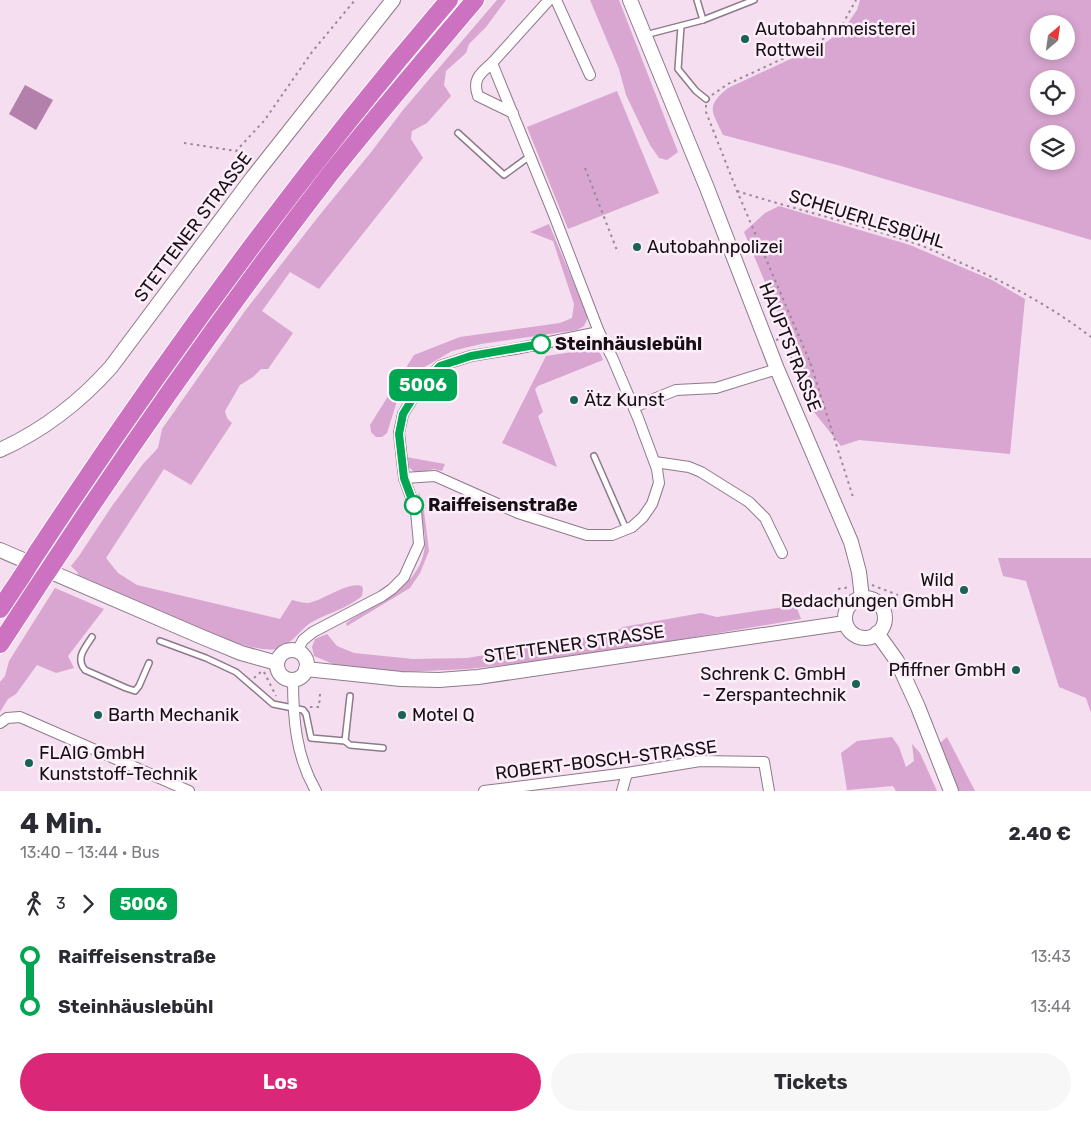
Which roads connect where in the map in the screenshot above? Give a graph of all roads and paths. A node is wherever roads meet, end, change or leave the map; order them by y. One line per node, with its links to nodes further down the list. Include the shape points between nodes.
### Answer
1 (355, 0): 19 (path, via 312,52 264,121 236,151)
2 (393, 0): 30 (street, STETTENER STRASSE, via 91,390 28,436)
3 (449, 0): 39 (highway, bridge, via 249,248 137,404)
4 (475, 0): 44 (highway, bridge, via 353,145 235,300 159,406)
5 (549, 0): 14 (street)
6 (556, 0): 15 (street)
7 (630, 0): 13 (street, HAUPTSTRASSE)
8 (696, 0): 11 (lane)
9 (754, 0): 11 (lane)
10 (856, 0): 16 (path, via 841,27 816,43 728,84)
11 (703, 20): 12 (lane)
12 (681, 26): 13 (lane); 16 (lane, via 678,69)
13 (645, 36): 26 (street, HAUPTSTRASSE)
14 (492, 62): 17 (street); 17 (street, via 477,78 475,88 478,96)
15 (590, 75)
16 (706, 99): 22 (path, via 706,112)
17 (513, 113): 20 (street)
18 (458, 133): 20 (lane, via 504,175)
19 (184, 143)
20 (531, 156): 24 (street)
21 (585, 168): 23 (path)
22 (737, 191): 25 (path, SCHEUERLESBÜHL, via 919,245 1030,296); 27 (path)
23 (618, 253)
24 (599, 332): 29 (street); 33 (street, via 471,356 440,366 418,390 403,414 399,434)
25 (1091, 337)
26 (767, 342): 27 (path, via 782,338 795,366); 28 (street, HAUPTSTRASSE)
27 (810, 362): 34 (path)
28 (777, 369): 29 (street, via 716,388 676,390); 38 (street, HAUPTSTRASSE, via 851,542)
29 (634, 407): 32 (street)
30 (0, 450)
31 (594, 456): 35 (lane)
32 (655, 462): 35 (street, via 659,483 652,504 643,518); 37 (street, via 701,472 750,502 765,518)
33 (404, 478): 35 (street, via 435,476 518,513 586,535 612,535); 45 (street, via 416,509 419,542 404,577 382,596 313,632)
34 (853, 497)
35 (626, 530)
36 (0, 550): 47 (street, via 202,638)
37 (782, 553)
38 (862, 598): 40 (street, via 848,606); 41 (street, via 872,599 883,610 883,625)
39 (0, 609)
40 (845, 622): 41 (street, via 852,634 858,637); 48 (street, STETTENER STRASSE, via 478,677 420,680)
41 (877, 634): 65 (street, via 897,661)
42 (92, 637): 46 (lane, via 80,656 80,664 85,670 135,691)
43 (160, 641): 51 (lane, via 236,672)
44 (0, 644)
45 (297, 651): 47 (street, via 282,654); 48 (street, via 306,660)
46 (149, 663)
47 (277, 663): 50 (street, via 281,676)
48 (306, 669): 50 (street, via 302,677)
49 (263, 670): 51 (path)
50 (293, 680): 54 (street)
51 (249, 683): 54 (lane, via 272,704)
52 (320, 694): 55 (path, via 319,708)
53 (350, 696): 57 (lane)
54 (293, 707): 57 (lane, via 306,714 311,738); 61 (street, via 303,761)
55 (310, 707)
56 (0, 723): 60 (street, via 7,718 20,717)
57 (345, 741): 58 (lane, via 350,745)
58 (383, 748)
59 (627, 773): 62 (street, ROBERT-BOSCH-STRASSE); 63 (street); 64 (street, ROBERT-BOSCH-STRASSE, via 700,761 764,762)
60 (189, 791)
61 (316, 791)
62 (484, 791)
63 (622, 791)
64 (769, 791)
65 (951, 791)

